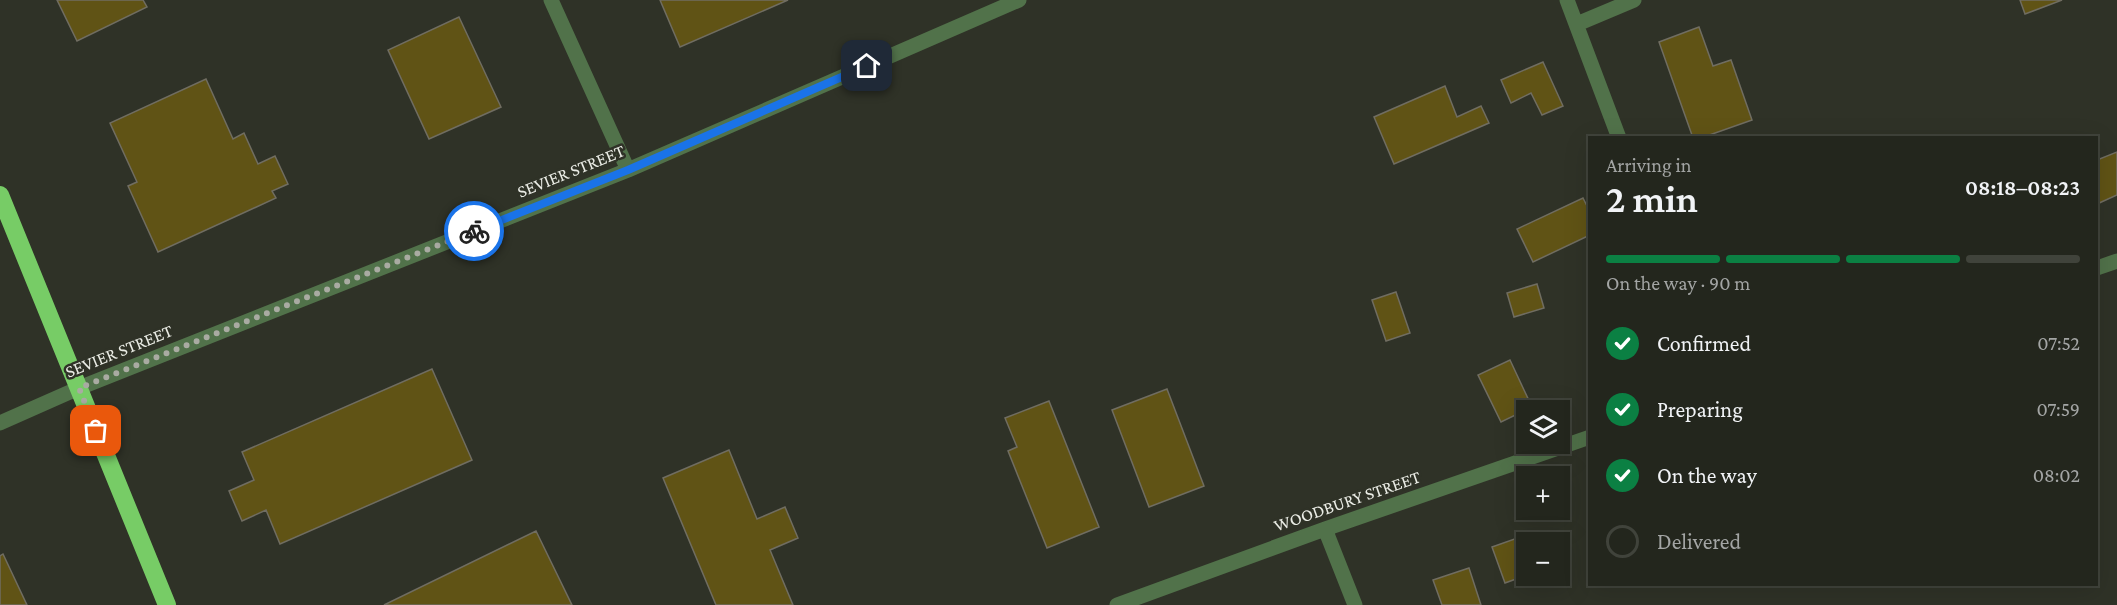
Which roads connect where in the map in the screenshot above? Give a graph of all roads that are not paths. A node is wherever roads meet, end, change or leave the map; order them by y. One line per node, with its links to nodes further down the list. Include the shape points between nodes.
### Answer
1 (551, 0): 7 (street)
2 (1019, 0): 7 (street, SEVIER STREET)
3 (1567, 0): 5 (street)
4 (1634, 0): 5 (street)
5 (1577, 24): 6 (street)
6 (1618, 136)
7 (628, 170): 11 (street, SEVIER STREET)
8 (0, 195): 11 (highway)
9 (2117, 261): 10 (street)
10 (2098, 268)
11 (79, 388): 12 (street, SEVIER STREET); 15 (highway)
12 (0, 423)
13 (1588, 438): 14 (street, WOODBURY STREET)
14 (1325, 529): 16 (street, WOODBURY STREET); 17 (street)
15 (167, 605)
16 (1117, 605)
17 (1355, 605)

